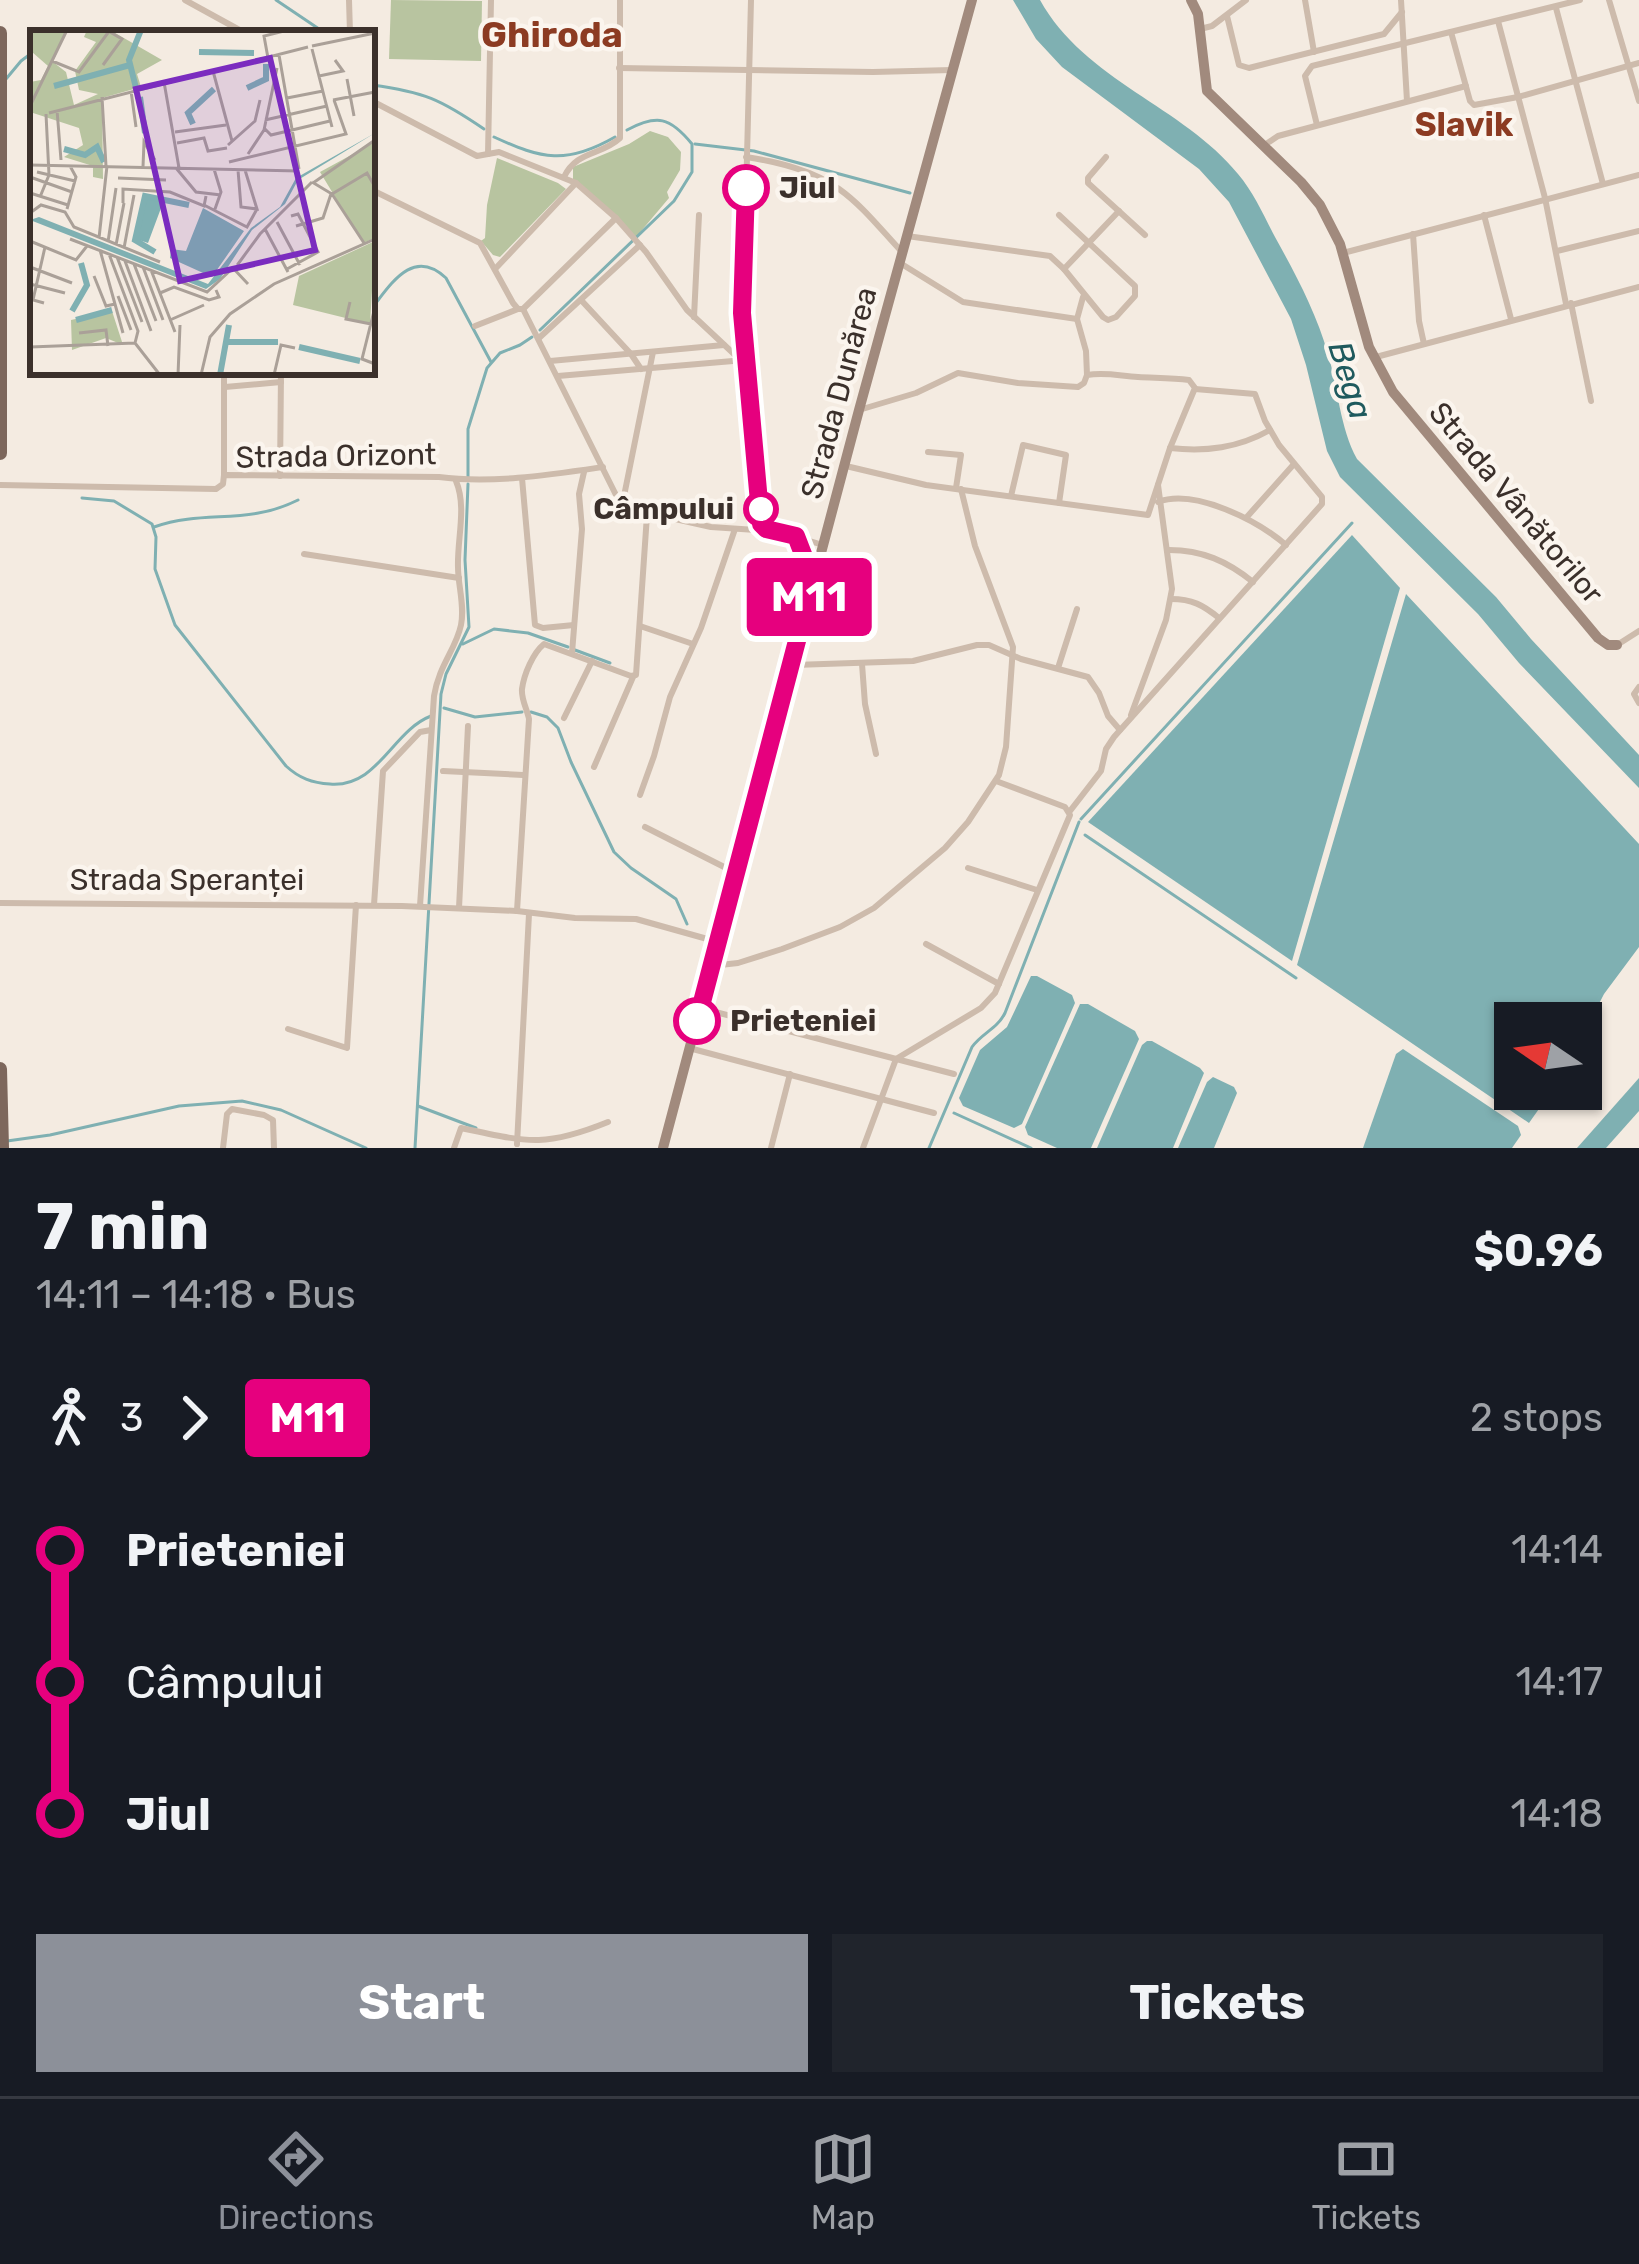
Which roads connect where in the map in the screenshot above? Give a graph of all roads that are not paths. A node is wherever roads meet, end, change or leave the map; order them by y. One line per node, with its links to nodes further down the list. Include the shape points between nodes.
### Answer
1 (185, 0): 18 (street)
2 (349, 0): 19 (street)
3 (491, 0): 37 (street)
4 (620, 0): 25 (street)
5 (751, 0): 26 (street)
6 (972, 0): 27 (street, Strada Dunărea)
7 (1191, 0): 17 (street, Strada Vânătorilor)
8 (1246, 0): 15 (street)
9 (1305, 0): 23 (street)
10 (1401, 0): 14 (street)
11 (1580, 0): 13 (street)
12 (1610, 0): 24 (street)
13 (1556, 8): 16 (street); 28 (street)
14 (1402, 13): 22 (street); 23 (street, via 1384,34)
15 (1227, 16): 17 (street); 23 (street, via 1242,67)
16 (1498, 21): 20 (street); 30 (street)
17 (1200, 29): 35 (street, Strada Vânătorilor, via 1207,91)
18 (240, 30)
19 (350, 30)
20 (1451, 32): 22 (street); 29 (street)
21 (0, 33): 93 (main road)
22 (1404, 43): 32 (street); 34 (street, via 1312,66 1306,73)
23 (1314, 52)
24 (1635, 65): 28 (street); 31 (street)
25 (620, 68): 26 (street); 40 (street, via 620,141 574,160)
26 (749, 68): 27 (street); 36 (street)
27 (952, 70): 53 (street, Strada Dunărea)
28 (1576, 82): 30 (street); 42 (street)
29 (1466, 86): 30 (street, via 1474,105); 32 (street)
30 (1518, 97): 44 (street)
31 (1639, 100)
32 (1407, 101): 34 (street)
33 (375, 103): 37 (street)
34 (1317, 125): 35 (street)
35 (1263, 146): 57 (street, Strada Vânătorilor, via 1316,198)
36 (746, 152): 58 (street, via 837,187); 74 (street)
37 (488, 154): 40 (street)
38 (1106, 158): 45 (street, via 1087,181)
39 (1639, 175): 42 (street)
40 (564, 177): 41 (street)
41 (576, 184): 49 (street); 59 (street)
42 (1603, 184): 44 (street)
43 (375, 192): 59 (street, via 476,241)
44 (1545, 198): 48 (street); 56 (street)
45 (1119, 211): 52 (street); 55 (street)
46 (699, 214): 66 (street)
47 (1059, 215): 55 (street)
48 (1484, 215): 51 (street); 68 (street)
49 (616, 218): 54 (street); 65 (street)
50 (1639, 231): 56 (street)
51 (1413, 234): 57 (street); 72 (street)
52 (1145, 235)
53 (907, 236): 58 (street, Strada Dunărea); 60 (street, via 1048,256)
54 (638, 242): 63 (street); 66 (street)
55 (1089, 243): 60 (street); 62 (street, via 1136,291 1108,320)
56 (1557, 251): 64 (street)
57 (1343, 253): 77 (street, Strada Vânătorilor)
58 (901, 257): 67 (street, via 960,301); 89 (street, Strada Dunărea)
59 (496, 268): 65 (street)
60 (1064, 269): 62 (street)
61 (1639, 287): 64 (street)
62 (1081, 292): 67 (street)
63 (580, 300): 70 (street); 75 (street)
64 (1569, 304): 68 (street); 88 (street)
65 (520, 309): 69 (street); 70 (street)
66 (694, 317): 71 (street)
67 (1077, 319): 83 (street)
68 (1511, 320): 72 (street)
69 (475, 326)
70 (539, 338): 78 (street)
71 (724, 345): 73 (street); 76 (street)
72 (1424, 345): 77 (street)
73 (652, 352): 75 (street); 80 (street)
74 (746, 353): 76 (street); 79 (street)
75 (631, 354): 78 (street); 81 (street)
76 (734, 358): 79 (street); 80 (street)
77 (1374, 358): 130 (street, Strada Vânătorilor, via 1406,409 1598,638)
78 (550, 361): 84 (street)
79 (747, 363): 113 (street)
80 (651, 368): 81 (street); 108 (street)
81 (641, 369): 84 (street)
82 (224, 375): 86 (street)
83 (1088, 375): 87 (street, via 1189,380); 89 (street, via 1078,387 958,373)
84 (557, 376): 96 (street)
85 (281, 377): 86 (street); 99 (street)
86 (224, 387): 98 (street)
87 (1196, 389): 90 (street, via 1255,394); 91 (street)
88 (1591, 401)
89 (859, 410): 95 (street, Strada Dunărea)
90 (1270, 430): 91 (street, via 1215,450); 94 (street)
91 (1170, 448): 102 (street)
92 (928, 452): 104 (street, via 961,455)
93 (0, 453)
94 (1294, 464): 112 (street); 117 (street, via 1323,501)
95 (844, 465): 104 (street); 116 (street, Strada Dunărea)
96 (602, 467): 97 (street, Strada Orizont); 108 (street)
97 (584, 470): 100 (street, Strada Orizont); 127 (street)
98 (224, 475): 99 (street, Strada Orizont); 103 (street, Strada Orizont, via 216,489)
99 (280, 476): 101 (street, Strada Orizont)
100 (522, 477): 101 (street, Strada Orizont); 127 (street, via 535,625)
101 (456, 481): 120 (street)
102 (1157, 483): 106 (street); 109 (street)
103 (0, 484)
104 (958, 489): 105 (street); 132 (street)
105 (1012, 496): 107 (street); 107 (street, via 1023,445 1066,455)
106 (1162, 500): 109 (street); 111 (street); 112 (street, via 1206,503)
107 (1059, 503): 109 (street)
108 (622, 504): 110 (street)
109 (1148, 512): 111 (street)
110 (647, 515): 114 (street); 126 (street)
111 (1164, 518): 118 (street)
112 (1246, 518): 117 (street)
113 (763, 527): 114 (street); 115 (street)
114 (735, 529): 129 (street)
115 (796, 536): 116 (street); 121 (street)
116 (824, 545): 121 (street, Strada Dunărea)
117 (1286, 545): 122 (street)
118 (1169, 550): 122 (street, via 1222,560); 123 (street)
119 (304, 554): 120 (street)
120 (459, 578): 143 (street, via 460,631 437,674)
121 (813, 580): 135 (street, Strada Dunărea)
122 (1252, 582): 125 (street)
123 (1171, 598): 125 (street, via 1190,599); 141 (street)
124 (1077, 609): 136 (street)
125 (1219, 619): 141 (street)
126 (638, 625): 129 (street); 137 (street)
127 (574, 626): 131 (street)
128 (1639, 631): 130 (street, Strada Vânătorilor)
129 (693, 644): 151 (street)
130 (1617, 645)
131 (572, 653): 133 (street); 149 (street, via 546,644 536,650 521,693 529,718)
132 (1014, 656): 134 (street, via 983,644); 136 (street); 150 (street)
133 (592, 661): 137 (street); 140 (street)
134 (862, 664): 135 (street); 145 (street)
135 (790, 665): 155 (street, Strada Dunărea)
136 (1058, 669): 144 (street, via 1088,677)
137 (633, 676): 146 (street)
138 (1637, 689): 139 (street)
139 (1639, 703)
140 (564, 718)
141 (1130, 719): 144 (street)
142 (468, 726): 148 (street)
143 (431, 730): 159 (street, via 383,771); 160 (street)
144 (1120, 730): 152 (street)
145 (876, 754)
146 (594, 767)
147 (443, 771): 148 (street)
148 (466, 772): 149 (street); 161 (street)
149 (525, 775): 162 (street)
150 (996, 781): 152 (street); 166 (street, via 945,848 874,908 782,949)
151 (640, 795)
152 (1070, 811): 156 (street)
153 (645, 827): 155 (street)
154 (968, 868): 156 (street)
155 (736, 873): 164 (street, Strada Dunărea)
156 (1037, 890): 167 (street)
157 (0, 903): 158 (street, Strada Speranței)
158 (356, 905): 159 (street, Strada Speranței); 169 (street, via 347,1048)
159 (374, 905): 160 (street, Strada Speranței)
160 (420, 907): 161 (street, Strada Speranței)
161 (459, 908): 162 (street, Strada Speranței)
162 (518, 911): 163 (street, Strada Speranței)
163 (529, 914): 164 (street, Strada Speranței, via 637,919); 178 (street)
164 (718, 942): 166 (street, Strada Dunărea)
165 (926, 944): 167 (street)
166 (711, 966): 168 (street, Strada Dunărea)
167 (999, 984): 171 (street, via 981,1008)
168 (700, 1008): 170 (street, Strada Dunărea); 171 (street)
169 (288, 1029)
170 (689, 1048): 173 (street); 183 (street, Strada Dunărea)
171 (896, 1059): 174 (street); 175 (street)
172 (0, 1069): 179 (main road)
173 (790, 1074): 175 (street); 184 (street)
174 (954, 1074)
175 (881, 1100): 176 (street); 185 (street)
176 (934, 1113)
177 (608, 1122): 178 (street, via 566,1145)
178 (517, 1144): 182 (street, via 461,1128)
179 (2, 1148)
180 (223, 1148): 181 (street, via 232,1109 273,1120)
181 (274, 1148)
182 (454, 1148)
183 (662, 1148)
184 (771, 1148)
185 (863, 1148)

